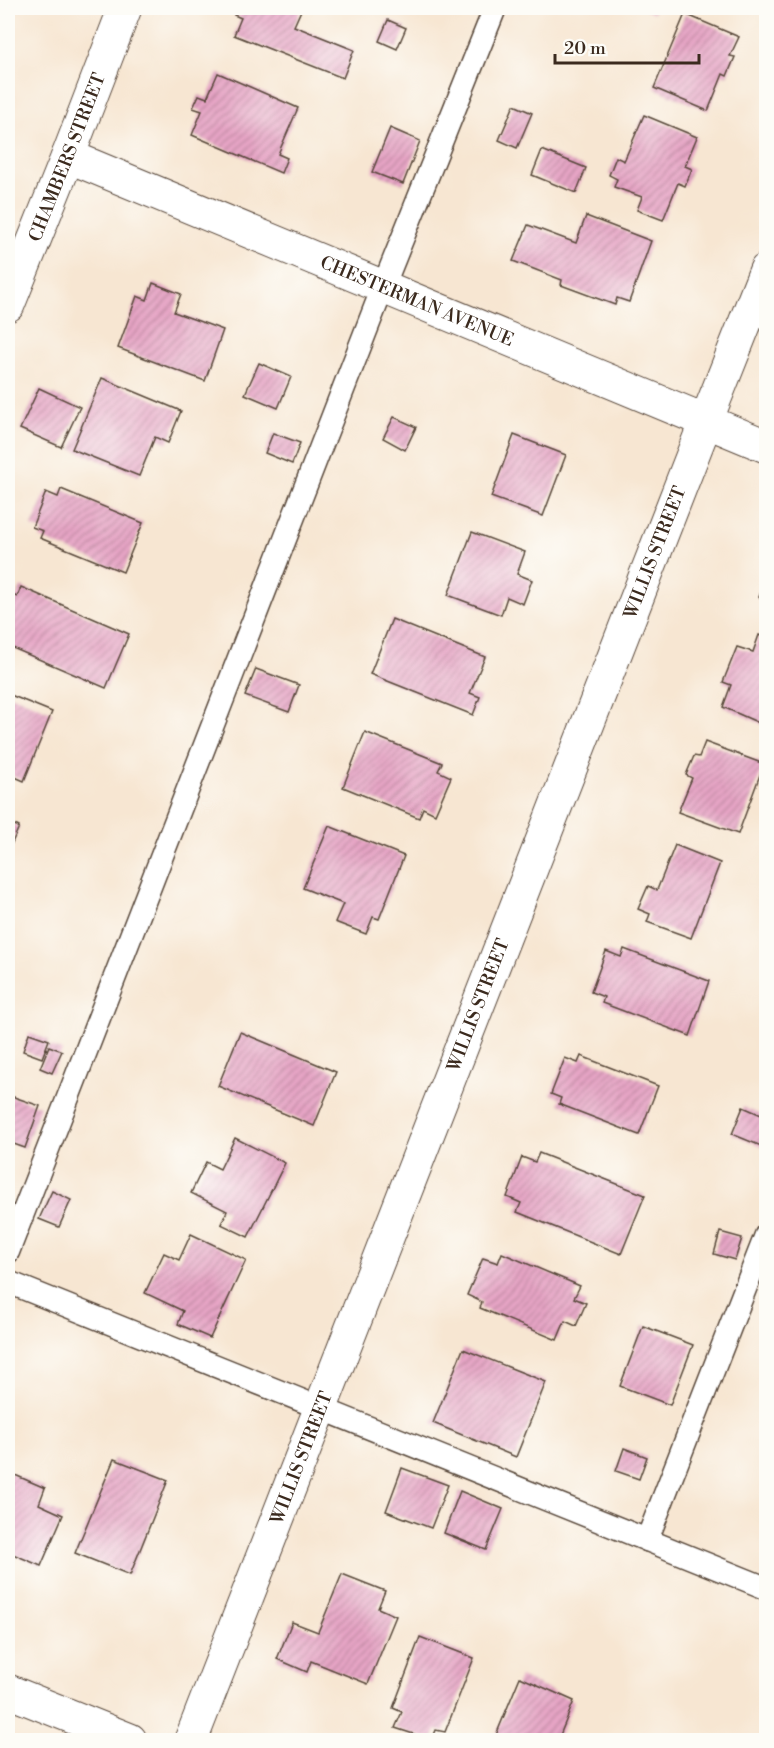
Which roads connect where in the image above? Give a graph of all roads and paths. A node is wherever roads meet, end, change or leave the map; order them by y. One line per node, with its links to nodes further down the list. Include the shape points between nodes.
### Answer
1 (125, 8): 3 (street, CHAMBERS STREET)
2 (495, 8): 5 (lane)
3 (68, 156): 5 (street, CHESTERMAN AVENUE); 6 (street, CHAMBERS STREET)
4 (766, 270): 7 (street, WILLIS STREET)
5 (383, 287): 7 (street, CHESTERMAN AVENUE); 10 (lane)
6 (8, 305)
7 (706, 421): 8 (street, CHESTERMAN AVENUE); 12 (street, WILLIS STREET)
8 (766, 446)
9 (766, 1235): 13 (lane)
10 (8, 1252)
11 (8, 1282): 12 (lane)
12 (321, 1409): 13 (lane); 17 (street, WILLIS STREET)
13 (647, 1540): 14 (lane)
14 (766, 1588)
15 (8, 1691): 16 (street)
16 (130, 1740)
17 (191, 1740)

